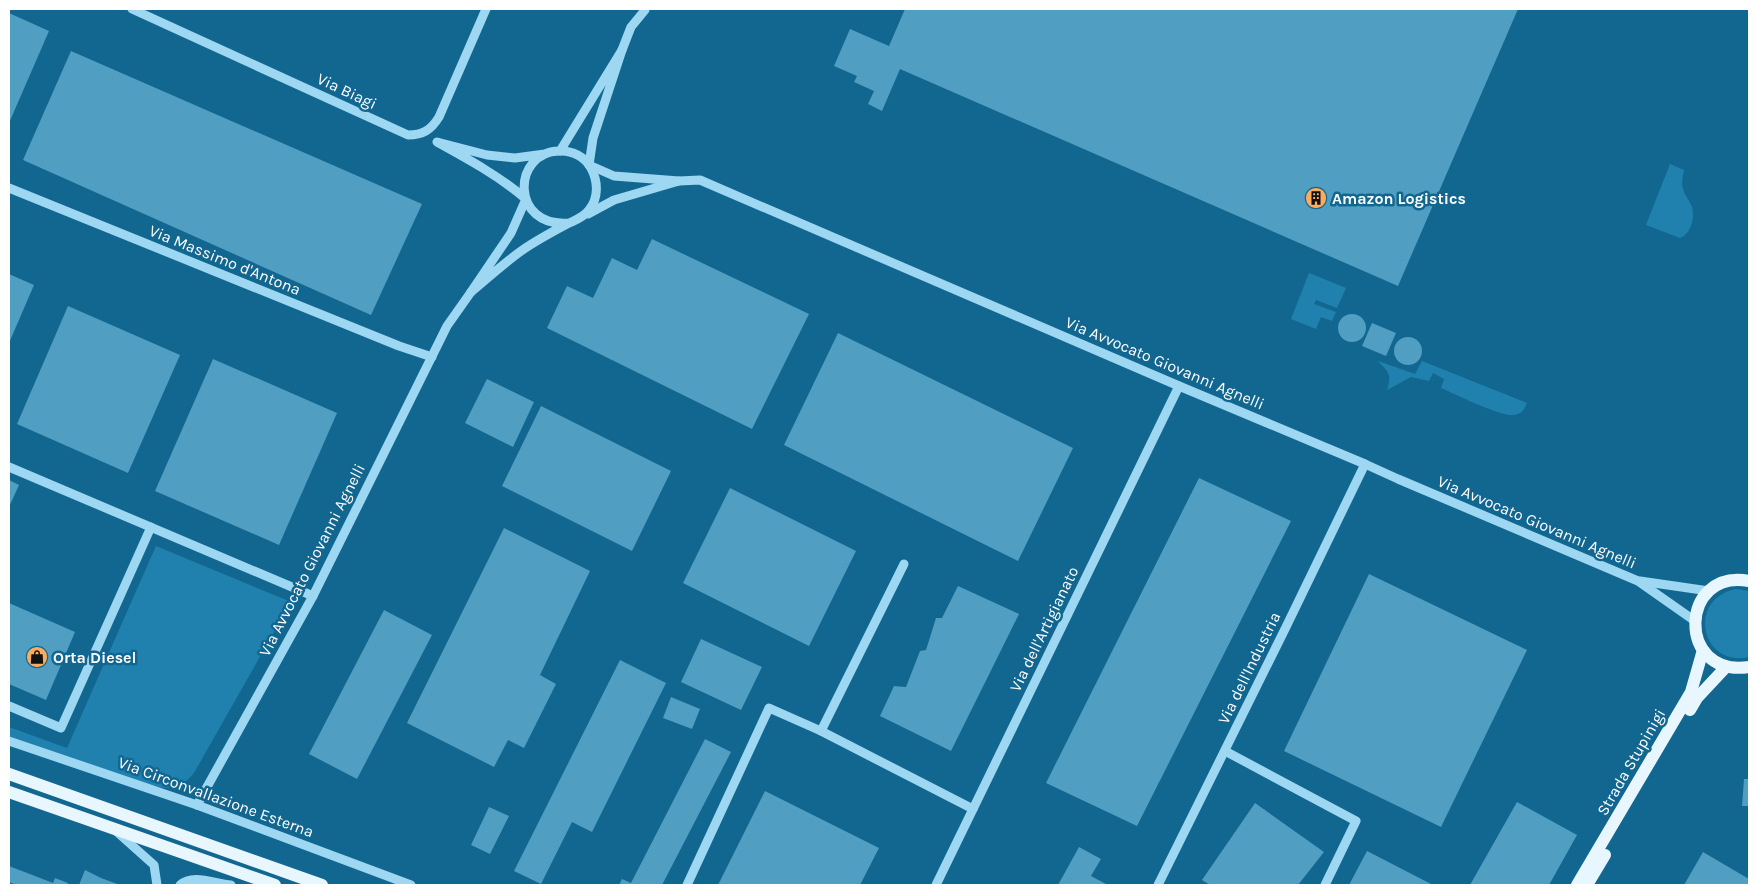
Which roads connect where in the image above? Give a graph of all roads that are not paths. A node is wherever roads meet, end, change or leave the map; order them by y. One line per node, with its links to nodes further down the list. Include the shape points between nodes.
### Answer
1 (132, 9): 5 (street, Via Biagi, via 408,135)
2 (486, 9): 5 (street, via 439,117 430,129)
3 (645, 10): 4 (street, via 631,27)
4 (622, 50): 7 (street); 9 (street, via 593,138)
5 (418, 135): 6 (street, Via Biagi)
6 (439, 142): 8 (street, via 506,157); 12 (street, via 484,167)
7 (560, 151): 8 (street); 9 (street, via 571,152)
8 (545, 154): 12 (street, via 531,165 527,173 524,182)
9 (589, 164): 10 (street, via 614,176); 13 (street, via 595,175 595,199)
10 (679, 181): 13 (street, via 614,200); 17 (street, Via Avvocato Giovanni Agnelli, via 700,180)
11 (9, 188): 16 (street, Via Massimo d'Antona, via 390,343)
12 (526, 199): 14 (street, via 531,209 548,222); 15 (street, via 511,233)
13 (580, 218): 14 (street)
14 (569, 223): 15 (street, via 524,249)
15 (471, 292): 16 (street, Via Avvocato Giovanni Agnelli, via 447,326)
16 (432, 357): 25 (street, Via Avvocato Giovanni Agnelli)
17 (1179, 386): 18 (street, Via Avvocato Giovanni Agnelli); 37 (street, Via dell'Artigianato)
18 (1365, 464): 23 (street, Via Avvocato Giovanni Agnelli); 33 (street, Via dell'Industria)
19 (9, 467): 20 (street)
20 (151, 527): 25 (street); 30 (street, via 61,728)
21 (904, 564): 31 (street)
22 (1746, 578): 24 (main road, via 1723,583)
23 (1638, 581): 24 (street, Via Avvocato Giovanni Agnelli); 26 (street, Via Avvocato Giovanni Agnelli)
24 (1709, 591): 26 (main road, via 1699,605)
25 (313, 596): 36 (street, Via Avvocato Giovanni Agnelli)
26 (1694, 621): 27 (main road)
27 (1703, 650): 28 (main road, via 1713,661); 50 (main road, Strada Stupinigi, via 1691,692)
28 (1726, 667): 29 (main road); 51 (main road, Strada Stupinigi, via 1697,698)
29 (1749, 667)
30 (9, 706)
31 (821, 731): 37 (street); 46 (street, via 768,708)
32 (9, 741): 36 (street, Via Circonvallazione Esterna)
33 (1225, 751): 48 (street, Via dell'Industria); 49 (street, via 1356,821)
34 (9, 774): 44 (main road)
35 (9, 792): 38 (main road)
36 (197, 806): 45 (street, Via Circonvallazione Esterna)
37 (973, 809): 39 (street, Via dell'Artigianato)
38 (111, 827): 40 (street, via 154,865); 43 (main road)
39 (937, 883): 47 (street)
40 (156, 885)
41 (180, 885): 42 (street, via 198,879)
42 (231, 885)
43 (275, 885)
44 (322, 885)
45 (411, 885)
46 (688, 885)
47 (948, 885)
48 (1158, 885)
49 (1325, 885)
50 (1577, 885)
51 (1588, 885)

